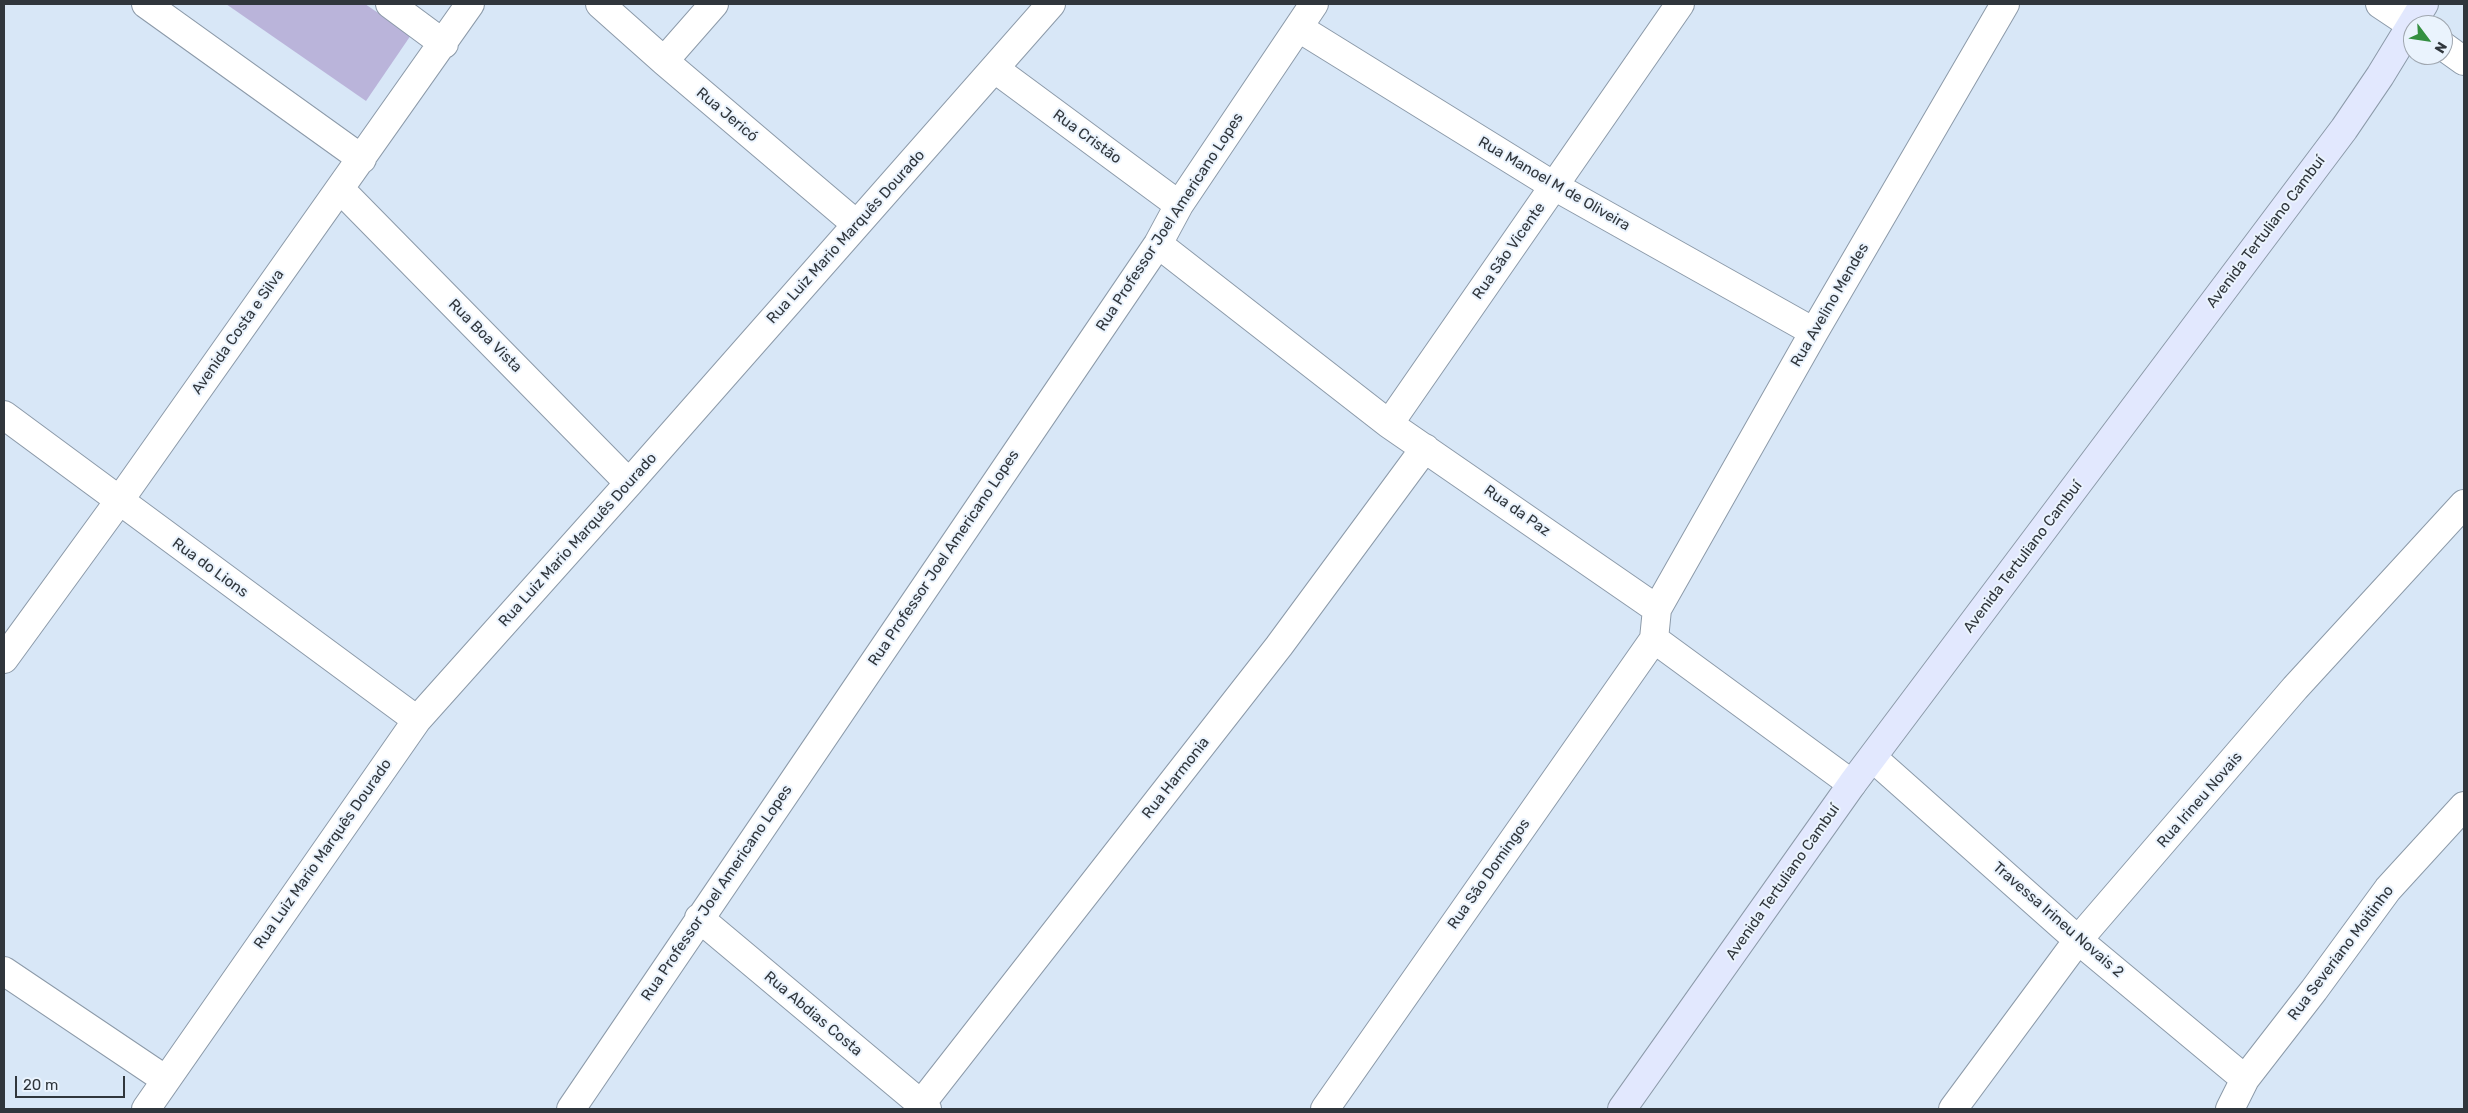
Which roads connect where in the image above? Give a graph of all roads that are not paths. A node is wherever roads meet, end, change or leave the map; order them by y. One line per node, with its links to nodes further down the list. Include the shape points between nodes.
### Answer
1 (146, 4): 19 (street)
2 (390, 4): 14 (street)
3 (470, 4): 14 (street, Avenida Costa e Silva)
4 (600, 4): 17 (street, Rua Jericó)
5 (714, 4): 17 (street)
6 (1051, 4): 18 (street, Rua Luiz Mario Marquês Dourado)
7 (1314, 4): 12 (street, Rua Professor Joel Americano Lopes)
8 (1680, 4): 20 (street, Rua São Vicente)
9 (2005, 4): 25 (street, Rua Avelino Mendes)
10 (2380, 4): 11 (street)
11 (2408, 15)
12 (1299, 28): 20 (street, Rua Manoel M de Oliveira); 22 (street, Rua Professor Joel Americano Lopes)
13 (2403, 39): 36 (main road, Avenida Tertuliano Cambuí, via 2344,128)
14 (444, 44): 19 (street, Avenida Costa e Silva)
15 (2453, 53): 16 (street)
16 (2464, 60)
17 (664, 61): 23 (street, Rua Jericó)
18 (995, 69): 22 (street, Rua Cristão); 23 (street, Rua Luiz Mario Marquês Dourado)
19 (362, 159): 21 (street, Avenida Costa e Silva)
20 (1554, 186): 25 (street, Rua Manoel M de Oliveira); 27 (street, Rua São Vicente)
21 (340, 189): 29 (street, Rua Boa Vista); 30 (street, Avenida Costa e Silva)
22 (1179, 205): 24 (street, Rua Professor Joel Americano Lopes)
23 (856, 224): 29 (street, Rua Luiz Mario Marquês Dourado)
24 (1158, 244): 27 (street, Rua da Paz); 39 (street, Rua Professor Joel Americano Lopes)
25 (1814, 332): 32 (street, Rua Avelino Mendes)
26 (4, 415): 30 (street, Rua do Lions)
27 (1389, 424): 28 (street, Rua da Paz)
28 (1425, 448): 32 (street, Rua da Paz); 44 (street, Rua Harmonia, via 1279,646)
29 (630, 483): 35 (street, Rua Luiz Mario Marquês Dourado)
30 (119, 501): 34 (street, Avenida Costa e Silva); 35 (street, Rua do Lions)
31 (2464, 504): 40 (street, Rua Irineu Novais, via 2295,688)
32 (1657, 609): 33 (street)
33 (1654, 639): 37 (street); 47 (street, Rua São Domingos)
34 (4, 660)
35 (417, 720): 43 (street, Rua Luiz Mario Marquês Dourado)
36 (1873, 758): 37 (main road, Avenida Tertuliano Cambuí); 40 (street, Travessa Irineu Novais 2)
37 (1852, 784): 48 (main road, Avenida Tertuliano Cambuí)
38 (2464, 806): 42 (street, Rua Severiano Moitinho, via 2388,889)
39 (699, 918): 44 (street, Rua Abdias Costa); 46 (street, Rua Professor Joel Americano Lopes)
40 (2078, 940): 42 (street, Travessa Irineu Novais 2); 49 (street, Rua Irineu Novais)
41 (4, 971): 43 (street)
42 (2245, 1079): 50 (street, Rua Severiano Moitinho)
43 (166, 1080): 45 (street, Rua Luiz Mario Marquês Dourado)
44 (924, 1106)
45 (146, 1109)
46 (570, 1109)
47 (1325, 1109)
48 (1622, 1109)
49 (1952, 1109)
50 (2230, 1109)

